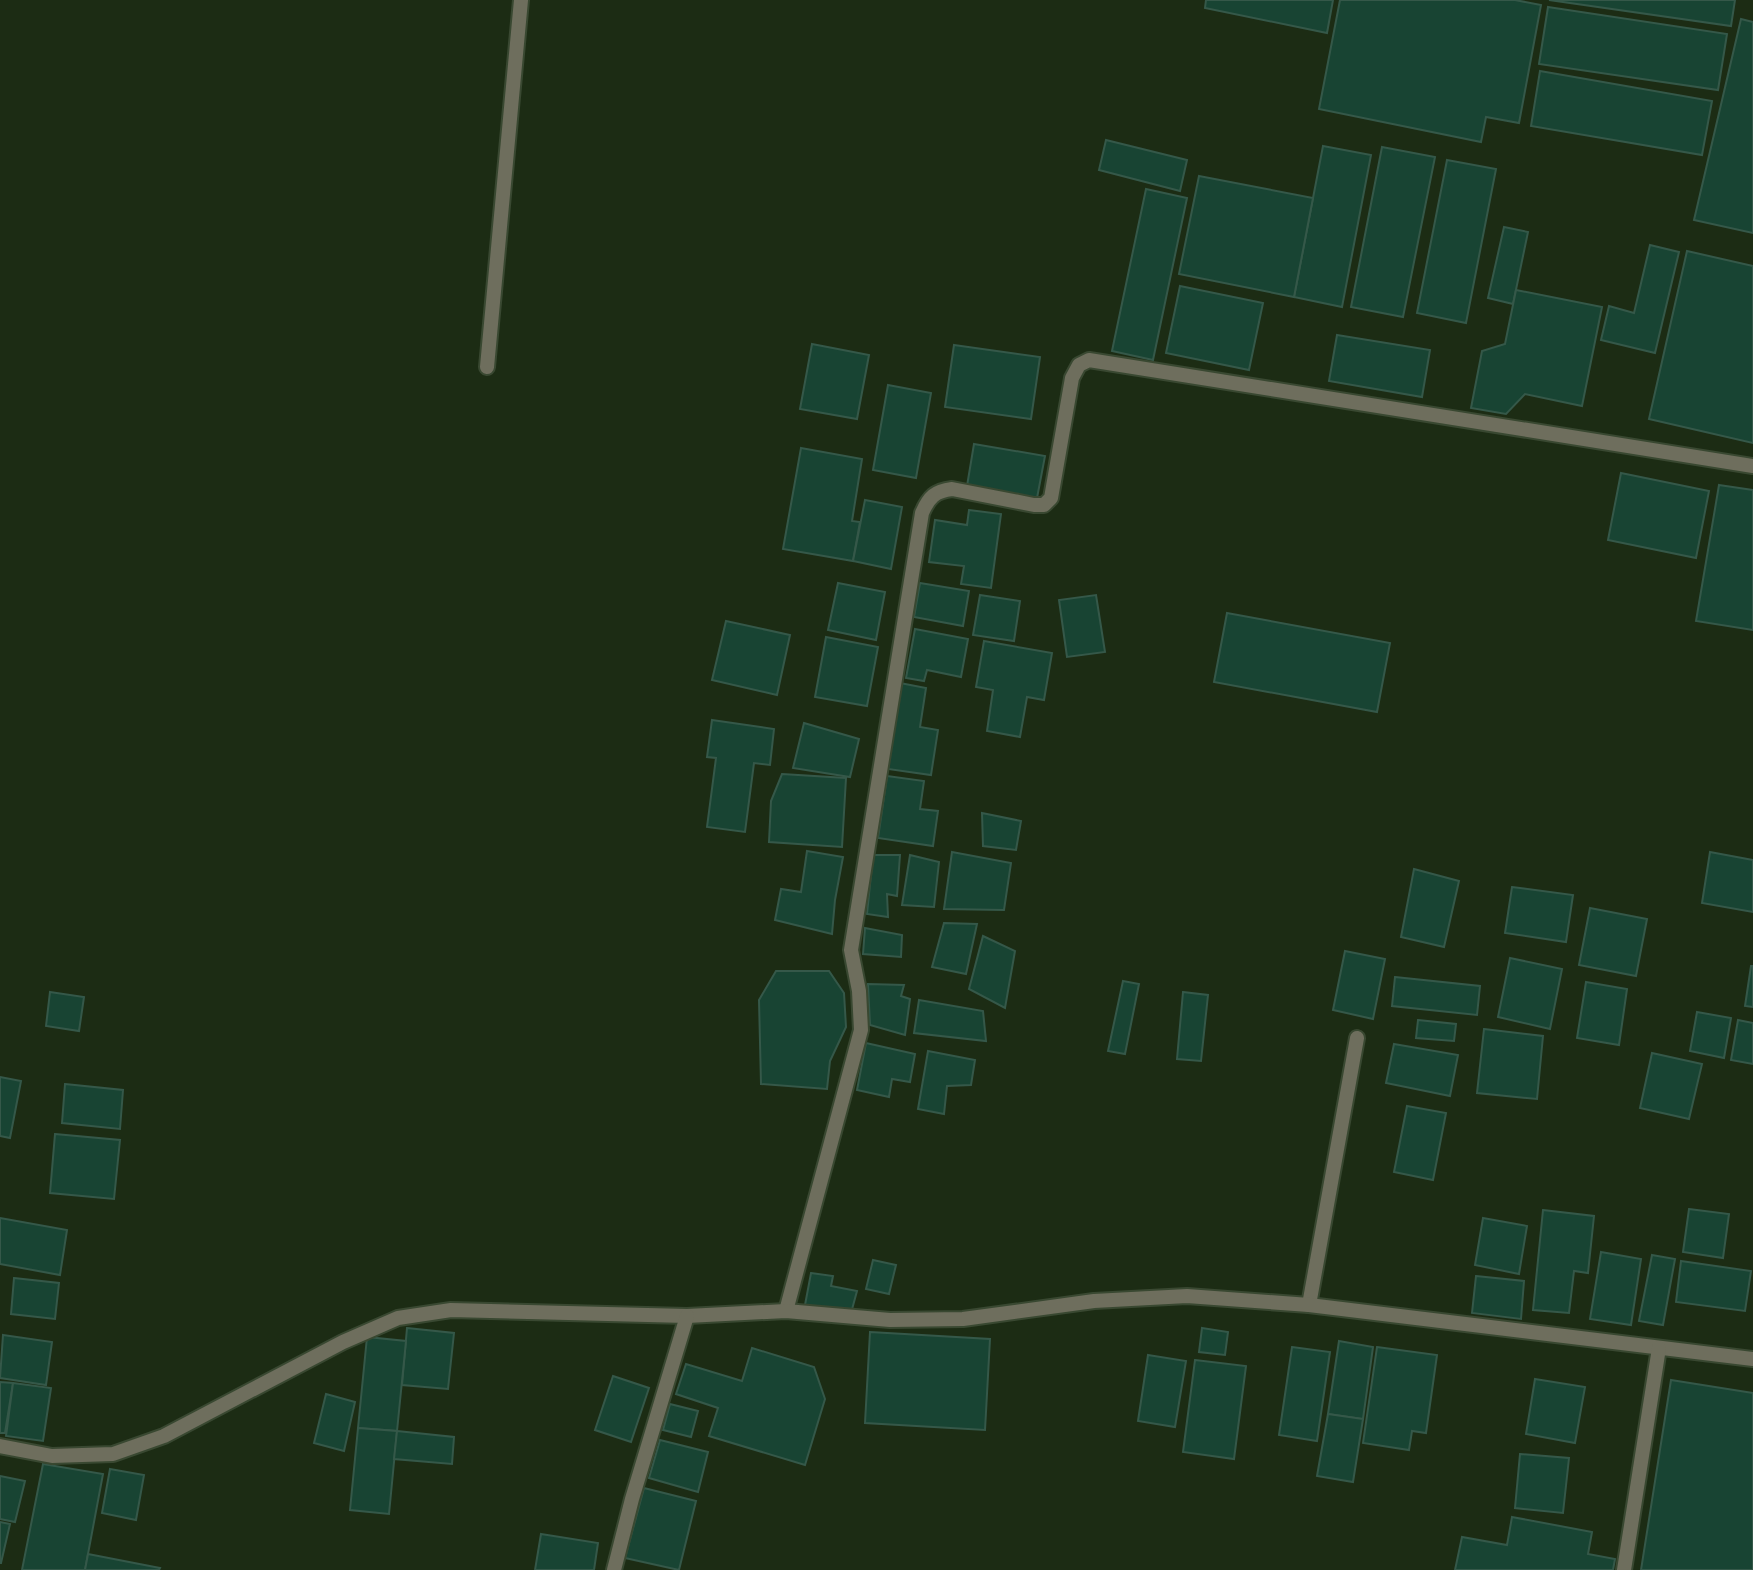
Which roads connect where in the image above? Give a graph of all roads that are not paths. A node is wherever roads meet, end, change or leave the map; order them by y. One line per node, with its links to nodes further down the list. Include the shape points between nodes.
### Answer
1 (521, 0): 2 (street)
2 (487, 367)
3 (1753, 466): 6 (street, via 1089,360 1079,365 1072,378 1051,498 1044,505 952,489 928,499 922,513 851,950 861,1030)
4 (1357, 1038): 5 (street)
5 (1309, 1306): 6 (street, via 1187,1296 1094,1301 963,1319 890,1320); 8 (street)
6 (786, 1311): 7 (street)
7 (687, 1315): 10 (street, via 452,1310 398,1318 164,1436 113,1454 52,1456); 11 (street)
8 (1659, 1348): 9 (street); 12 (street)
9 (1753, 1359)
10 (0, 1446)
11 (614, 1570)
12 (1623, 1570)

